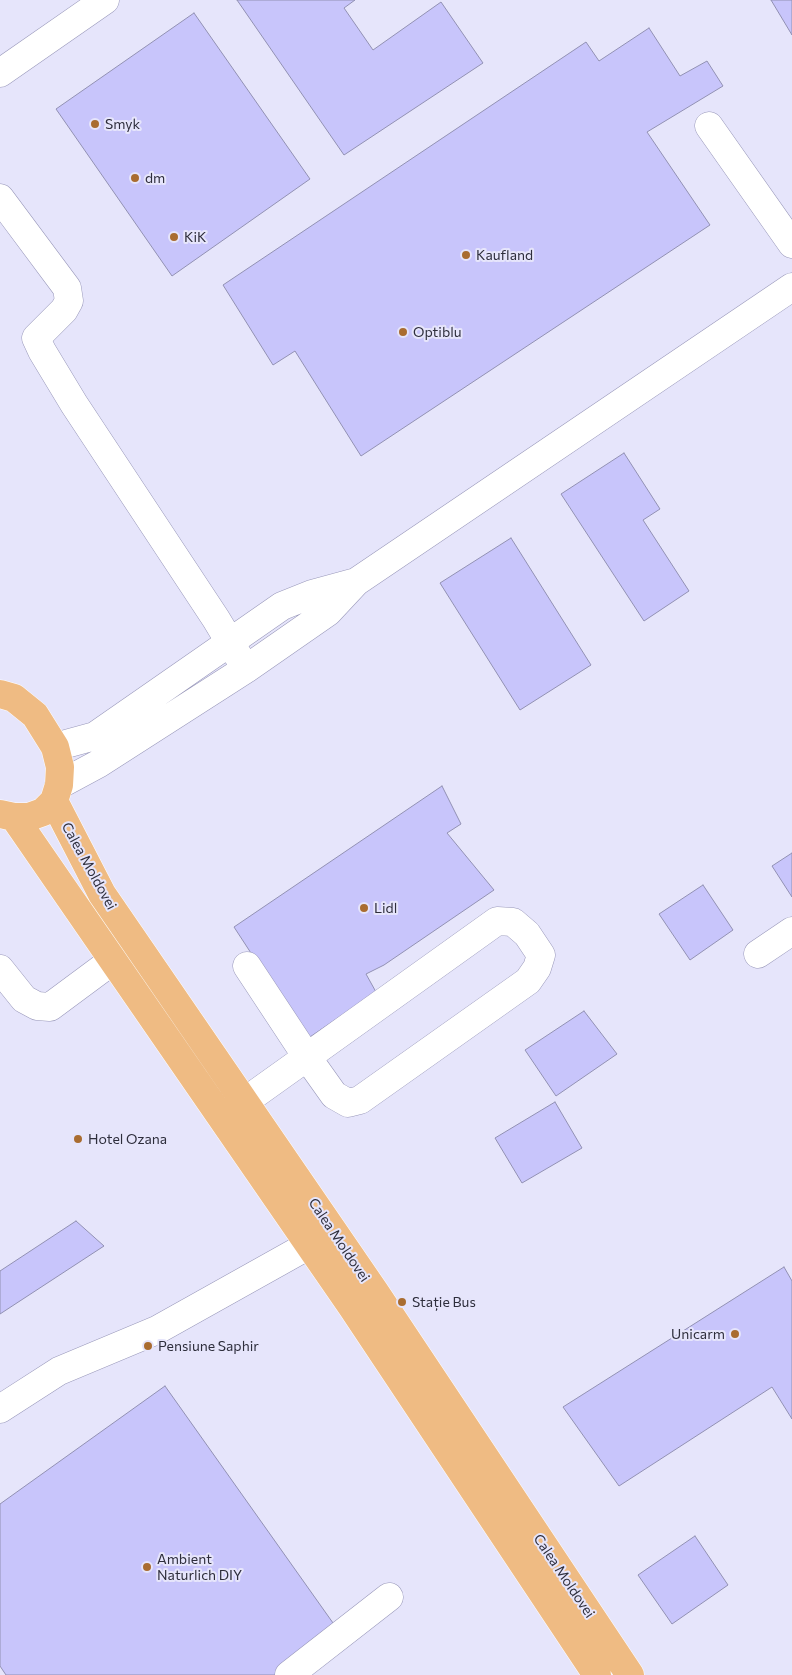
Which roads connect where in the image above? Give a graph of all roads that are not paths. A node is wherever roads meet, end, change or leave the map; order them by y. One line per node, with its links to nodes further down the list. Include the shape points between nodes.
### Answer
1 (105, 0): 2 (street)
2 (0, 73)
3 (709, 126): 5 (street)
4 (0, 198): 8 (street, via 67,288 69,301 64,310 36,338 42,352)
5 (792, 244)
6 (792, 287): 7 (street)
7 (356, 582): 8 (street, via 282,606); 9 (street, via 328,612)
8 (230, 642): 9 (street); 11 (street, via 95,736)
9 (246, 669): 12 (street)
10 (0, 694): 11 (main road, via 14,698 35,715)
11 (55, 747): 12 (main road, via 60,767)
12 (56, 793): 13 (main road, via 43,812 29,817); 20 (main road, Calea Moldovei, via 102,894)
13 (7, 815): 16 (main road, Calea Moldovei)
14 (792, 931): 15 (street)
15 (758, 954)
16 (112, 961): 18 (street, via 50,1007 24,1000); 21 (main road, Calea Moldovei)
17 (247, 966): 19 (street)
18 (0, 969)
19 (307, 1057): 19 (street, via 497,921 513,922 527,934 541,955 528,981 360,1100 348,1103 334,1095); 20 (street)
20 (244, 1102): 26 (main road, Calea Moldovei)
21 (309, 1245): 22 (street, via 157,1330 59,1371); 25 (main road, Calea Moldovei)
22 (0, 1409)
23 (389, 1597): 24 (street)
24 (289, 1675)
25 (597, 1675)
26 (630, 1675)

